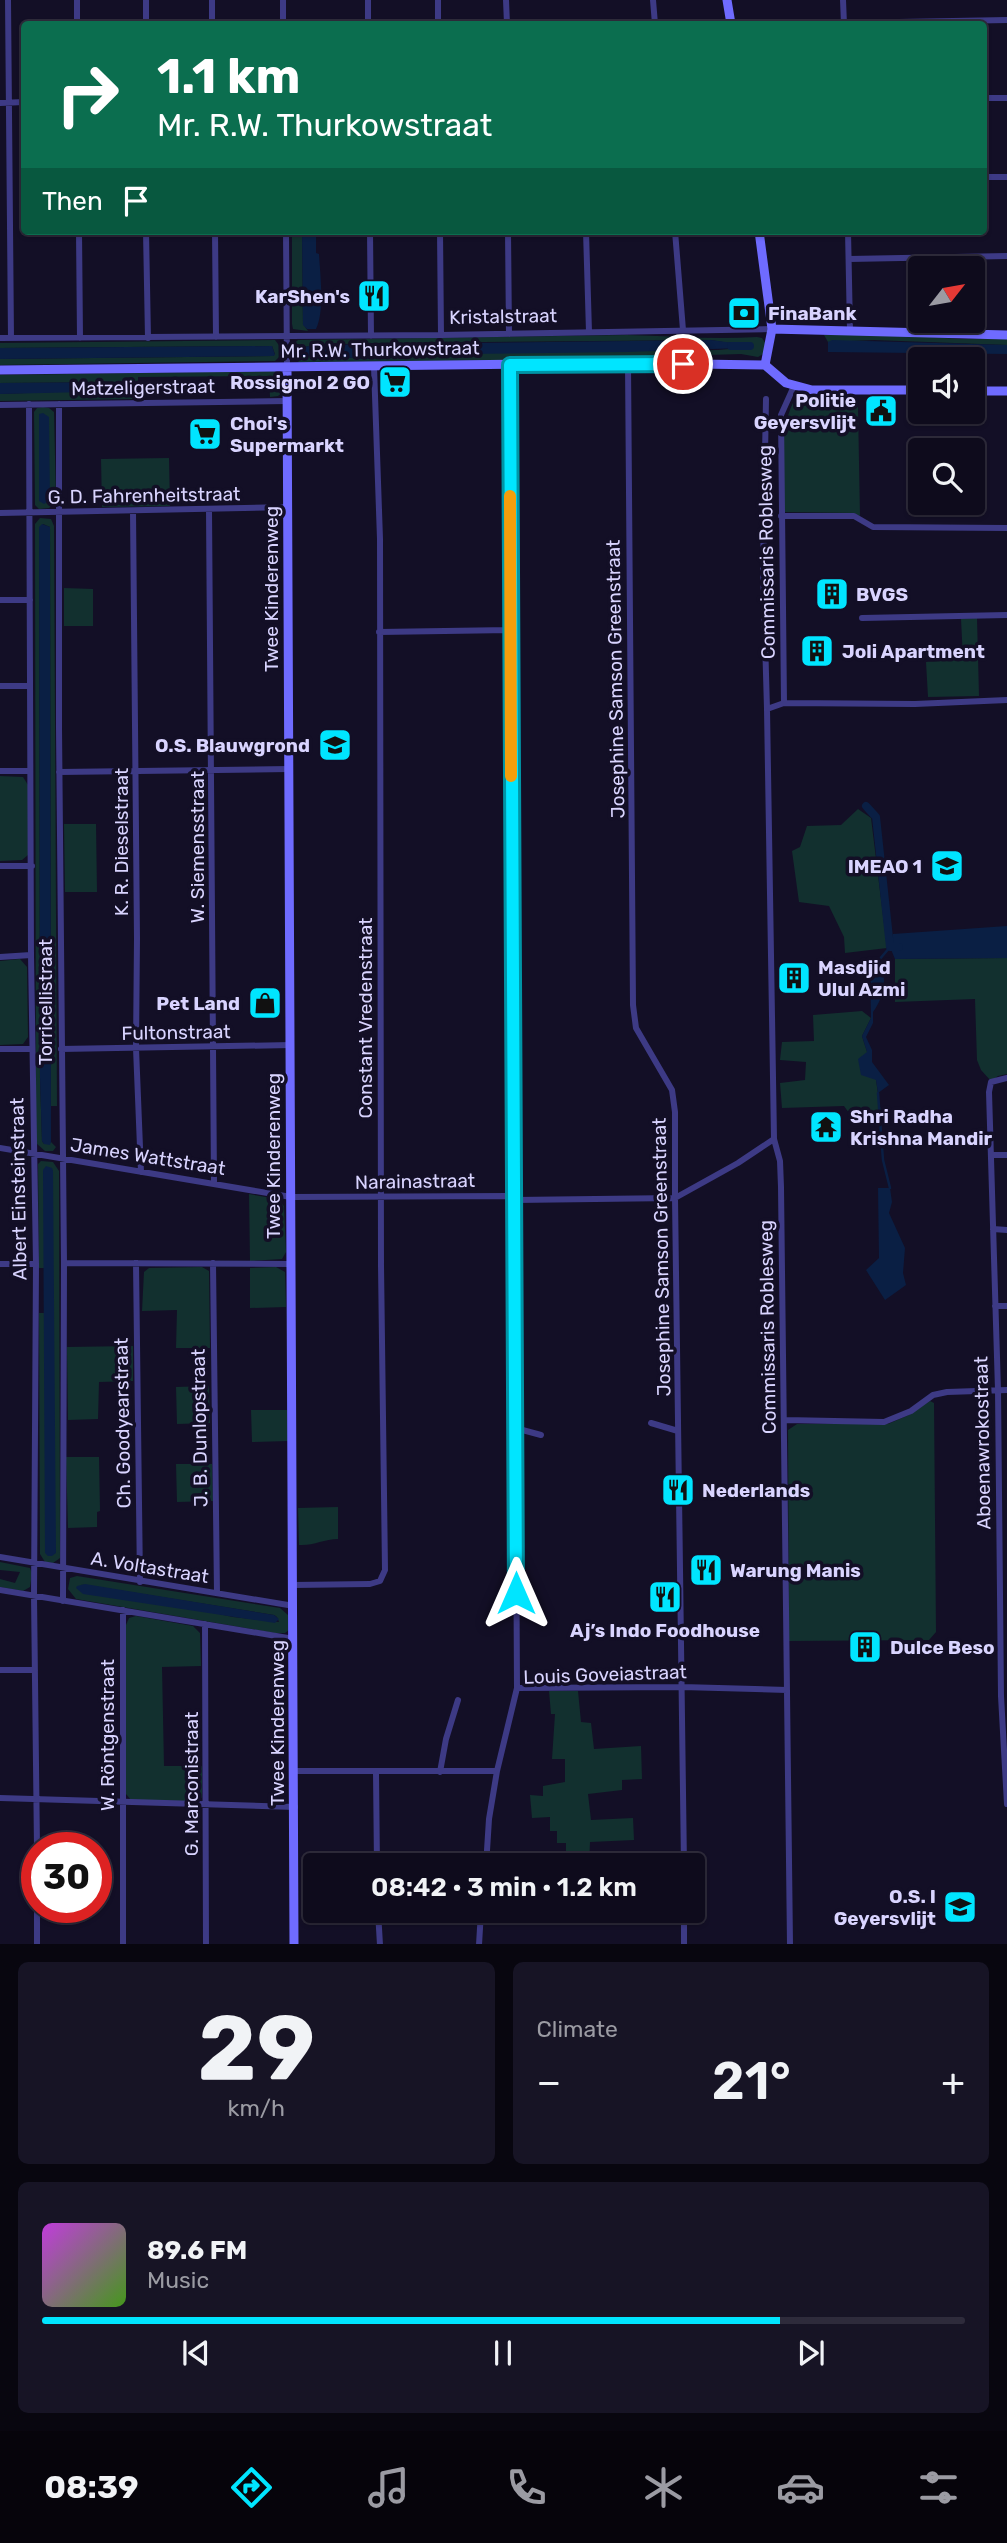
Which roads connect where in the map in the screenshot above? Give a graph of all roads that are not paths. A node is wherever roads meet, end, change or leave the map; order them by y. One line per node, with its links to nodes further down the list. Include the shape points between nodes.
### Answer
1 (8, 0): 26 (street)
2 (77, 0): 13 (street)
3 (146, 0): 14 (street)
4 (212, 0): 15 (street)
5 (283, 0): 16 (street)
6 (368, 0): 17 (street)
7 (438, 0): 18 (street)
8 (506, 0): 19 (street)
9 (653, 0): 20 (street)
10 (727, 0): 21 (street)
11 (843, 0): 22 (street)
12 (1007, 20): 23 (street)
13 (77, 21)
14 (146, 21)
15 (212, 21)
16 (283, 21)
17 (368, 21)
18 (438, 21)
19 (507, 21)
20 (656, 21)
21 (730, 21)
22 (844, 21)
23 (966, 21)
24 (987, 98): 25 (street)
25 (1007, 98)
26 (10, 102): 27 (street); 28 (street); 55 (street)
27 (21, 102)
28 (0, 103)
29 (987, 177): 30 (street)
30 (1007, 177)
31 (79, 235): 56 (street)
32 (146, 235): 57 (street)
33 (215, 235): 53 (street)
34 (286, 235): 49 (street)
35 (370, 235): 50 (street)
36 (440, 235): 51 (street)
37 (508, 235): 48 (street)
38 (586, 235): 47 (street)
39 (675, 235): 45 (street)
40 (760, 235): 44 (street)
41 (848, 235): 43 (street)
42 (1007, 256): 43 (street)
43 (849, 259): 46 (street)
44 (772, 329): 45 (street, Kristalstraat); 46 (street, Kristalstraat); 60 (street)
45 (683, 330): 47 (street, Kristalstraat)
46 (850, 330): 52 (street, Kristalstraat)
47 (589, 332): 48 (street, Kristalstraat)
48 (509, 334): 51 (street, Kristalstraat)
49 (288, 335): 50 (street, Kristalstraat); 53 (street, Kristalstraat); 62 (street)
50 (371, 335): 51 (street, Kristalstraat)
51 (441, 335)
52 (1007, 335)
53 (216, 337): 57 (street, Kristalstraat)
54 (0, 338): 55 (street, Kristalstraat)
55 (11, 338): 56 (street, Kristalstraat)
56 (80, 338): 57 (street, Kristalstraat)
57 (148, 338)
58 (628, 363): 59 (street, Mr. R.W. Thurkowstraat); 60 (street, Mr. R.W. Thurkowstraat); 119 (street, Josephine Samson Greenstraat, via 633,1005 636,1028 672,1090)
59 (510, 365): 61 (street, Mr. R.W. Thurkowstraat); 85 (street)
60 (765, 365): 64 (street)
61 (374, 367): 62 (street, Mr. R.W. Thurkowstraat); 86 (street, Constant Vredenstraat)
62 (287, 368): 63 (street, Mr. R.W. Thurkowstraat); 69 (street, Twee Kinderenweg)
63 (0, 370)
64 (794, 386): 65 (street); 79 (street, Commissaris Roblesweg, via 781,415)
65 (908, 390)
66 (985, 391): 67 (street)
67 (1007, 391)
68 (766, 399): 91 (street, Commissaris Roblesweg, via 763,568)
69 (287, 401): 71 (street, Matzeligerstraat); 73 (street, Twee Kinderenweg)
70 (29, 404): 71 (street, Matzeligerstraat); 72 (street, Matzeligerstraat); 77 (street, Albert Einsteinstraat)
71 (59, 404): 78 (street, Torricellistraat)
72 (0, 405)
73 (288, 507): 74 (street, G. D. Fahrenheitstraat); 92 (street, Twee Kinderenweg)
74 (209, 510): 75 (street, G. D. Fahrenheitstraat); 94 (street, W. Siemensstraat)
75 (133, 511): 78 (street, G. D. Fahrenheitstraat); 93 (street, K. R. Dieselstraat)
76 (0, 513): 77 (street, G. D. Fahrenheitstraat)
77 (30, 513): 78 (street, G. D. Fahrenheitstraat); 82 (street, Albert Einsteinstraat)
78 (60, 513): 97 (street, Torricellistraat)
79 (780, 516): 80 (street, via 854,516 873,527); 90 (street, Commissaris Roblesweg)
80 (1007, 528)
81 (0, 600): 82 (street)
82 (30, 600): 88 (street, Albert Einsteinstraat)
83 (1007, 615): 84 (street)
84 (862, 618)
85 (510, 630): 86 (street); 120 (street)
86 (379, 632): 118 (street, Constant Vredenstraat)
87 (0, 686): 88 (street)
88 (30, 686): 96 (street, Albert Einsteinstraat)
89 (1007, 701): 90 (street)
90 (784, 703): 91 (street)
91 (767, 709): 109 (street, Commissaris Roblesweg)
92 (290, 769): 94 (street); 102 (street, Twee Kinderenweg)
93 (136, 770): 94 (street); 97 (street); 103 (street, K. R. Dieselstraat)
94 (212, 770): 104 (street, W. Siemensstraat)
95 (0, 771): 96 (street)
96 (30, 771): 99 (street, Albert Einsteinstraat)
97 (59, 772): 107 (street, Torricellistraat)
98 (0, 866): 99 (street)
99 (32, 866): 100 (street, Albert Einsteinstraat)
100 (31, 955): 101 (street); 106 (street, Albert Einsteinstraat)
101 (0, 957)
102 (290, 1045): 104 (street, Fultonstraat); 117 (street, Twee Kinderenweg)
103 (136, 1048): 104 (street, Fultonstraat); 107 (street, Fultonstraat); 115 (street, K. R. Dieselstraat)
104 (213, 1048): 116 (street, W. Siemensstraat)
105 (0, 1049): 106 (street)
106 (32, 1049): 111 (street, Albert Einsteinstraat)
107 (61, 1049): 114 (street, Torricellistraat)
108 (1007, 1078): 112 (street, Aboenawrokostraat, via 990,1082)
109 (774, 1139): 119 (street, Narainastraat); 133 (street, Commissaris Roblesweg, via 780,1161)
110 (0, 1148): 111 (street, James Wattstraat)
111 (34, 1154): 114 (street, James Wattstraat); 127 (street, Albert Einsteinstraat)
112 (992, 1155): 113 (street); 121 (street, Aboenawrokostraat)
113 (1007, 1155)
114 (62, 1158): 115 (street, James Wattstraat); 123 (street, Torricellistraat)
115 (141, 1172): 116 (street, James Wattstraat)
116 (214, 1183): 117 (street, James Wattstraat)
117 (291, 1197): 118 (street, Narainastraat); 128 (street, Twee Kinderenweg)
118 (381, 1198): 120 (street, Narainastraat, via 509,1196); 145 (street, Constant Vredenstraat, via 385,1570 380,1581 370,1584)
119 (675, 1198): 120 (street, Narainastraat); 136 (street, Josephine Samson Greenstraat)
120 (515, 1200): 135 (street)
121 (993, 1229): 122 (street); 129 (street, Aboenawrokostraat)
122 (1007, 1230)
123 (64, 1263): 124 (street); 143 (street, Torricellistraat)
124 (136, 1263): 125 (street); 144 (street, Ch. Goodyearstraat)
125 (213, 1263): 128 (street); 147 (street, J. B. Dunlopstraat)
126 (0, 1264): 127 (street)
127 (36, 1264): 142 (street, Albert Einsteinstraat)
128 (291, 1264): 145 (street, Twee Kinderenweg)
129 (995, 1306): 130 (street); 131 (street, Aboenawrokostraat)
130 (1007, 1306)
131 (998, 1390): 132 (street); 133 (street, via 933,1395 884,1422); 138 (street, Aboenawrokostraat)
132 (1007, 1390)
133 (785, 1420): 159 (street, Commissaris Roblesweg)
134 (651, 1423): 136 (street)
135 (515, 1428): 137 (street); 158 (street)
136 (678, 1432): 157 (street, Josephine Samson Greenstraat)
137 (541, 1435)
138 (1003, 1465): 139 (street, Aboenawrokostraat)
139 (999, 1540): 140 (street); 152 (street, Aboenawrokostraat)
140 (1007, 1540)
141 (0, 1557): 142 (street, A. Voltastraat)
142 (35, 1563): 143 (street, A. Voltastraat); 148 (street, Albert Einsteinstraat)
143 (65, 1569): 144 (street, A. Voltastraat); 149 (street, Torricellistraat)
144 (140, 1582): 147 (street, A. Voltastraat)
145 (293, 1585): 150 (street, Twee Kinderenweg)
146 (0, 1590): 148 (street)
147 (217, 1593): 150 (street, A. Voltastraat)
148 (34, 1596): 149 (street); 156 (street, Albert Einsteinstraat)
149 (63, 1601): 151 (street)
150 (294, 1606): 154 (street, Twee Kinderenweg)
151 (123, 1610): 153 (street); 169 (street, W. Röntgenstraat)
152 (1003, 1614): 160 (street, Aboenawrokostraat)
153 (205, 1624): 154 (street); 171 (street, G. Marconistraat)
154 (294, 1639): 162 (street, Twee Kinderenweg)
155 (0, 1670): 156 (street)
156 (36, 1670): 168 (street, Albert Einsteinstraat)
157 (682, 1687): 158 (street, Louis Goveiastraat); 159 (street, Louis Goveiastraat); 176 (street, Josephine Samson Greenstraat)
158 (517, 1688): 163 (street, Louis Goveiastraat)
159 (787, 1690): 188 (street, Commissaris Roblesweg)
160 (1004, 1696): 166 (street, Aboenawrokostraat)
161 (458, 1700): 165 (street)
162 (295, 1771): 164 (street); 172 (street, Twee Kinderenweg)
163 (497, 1771): 165 (street); 175 (street, Louis Goveiastraat)
164 (376, 1772): 165 (street); 174 (street)
165 (440, 1772)
166 (1007, 1788): 170 (street, Aboenawrokostraat)
167 (0, 1798): 168 (street)
168 (37, 1799): 169 (street); 173 (street, Albert Einsteinstraat)
169 (123, 1802): 171 (street); 182 (street, W. Röntgenstraat)
170 (1007, 1804)
171 (207, 1805): 172 (street); 183 (street, G. Marconistraat)
172 (295, 1807): 184 (street, Twee Kinderenweg)
173 (37, 1832)
174 (377, 1853)
175 (487, 1853)
176 (684, 1853)
177 (37, 1923): 181 (street)
178 (379, 1923): 185 (street)
179 (480, 1923): 186 (street)
180 (684, 1923): 187 (street)
181 (37, 1944)
182 (122, 1944)
183 (206, 1944)
184 (294, 1944)
185 (380, 1944)
186 (479, 1944)
187 (684, 1944)
188 (790, 1944)

